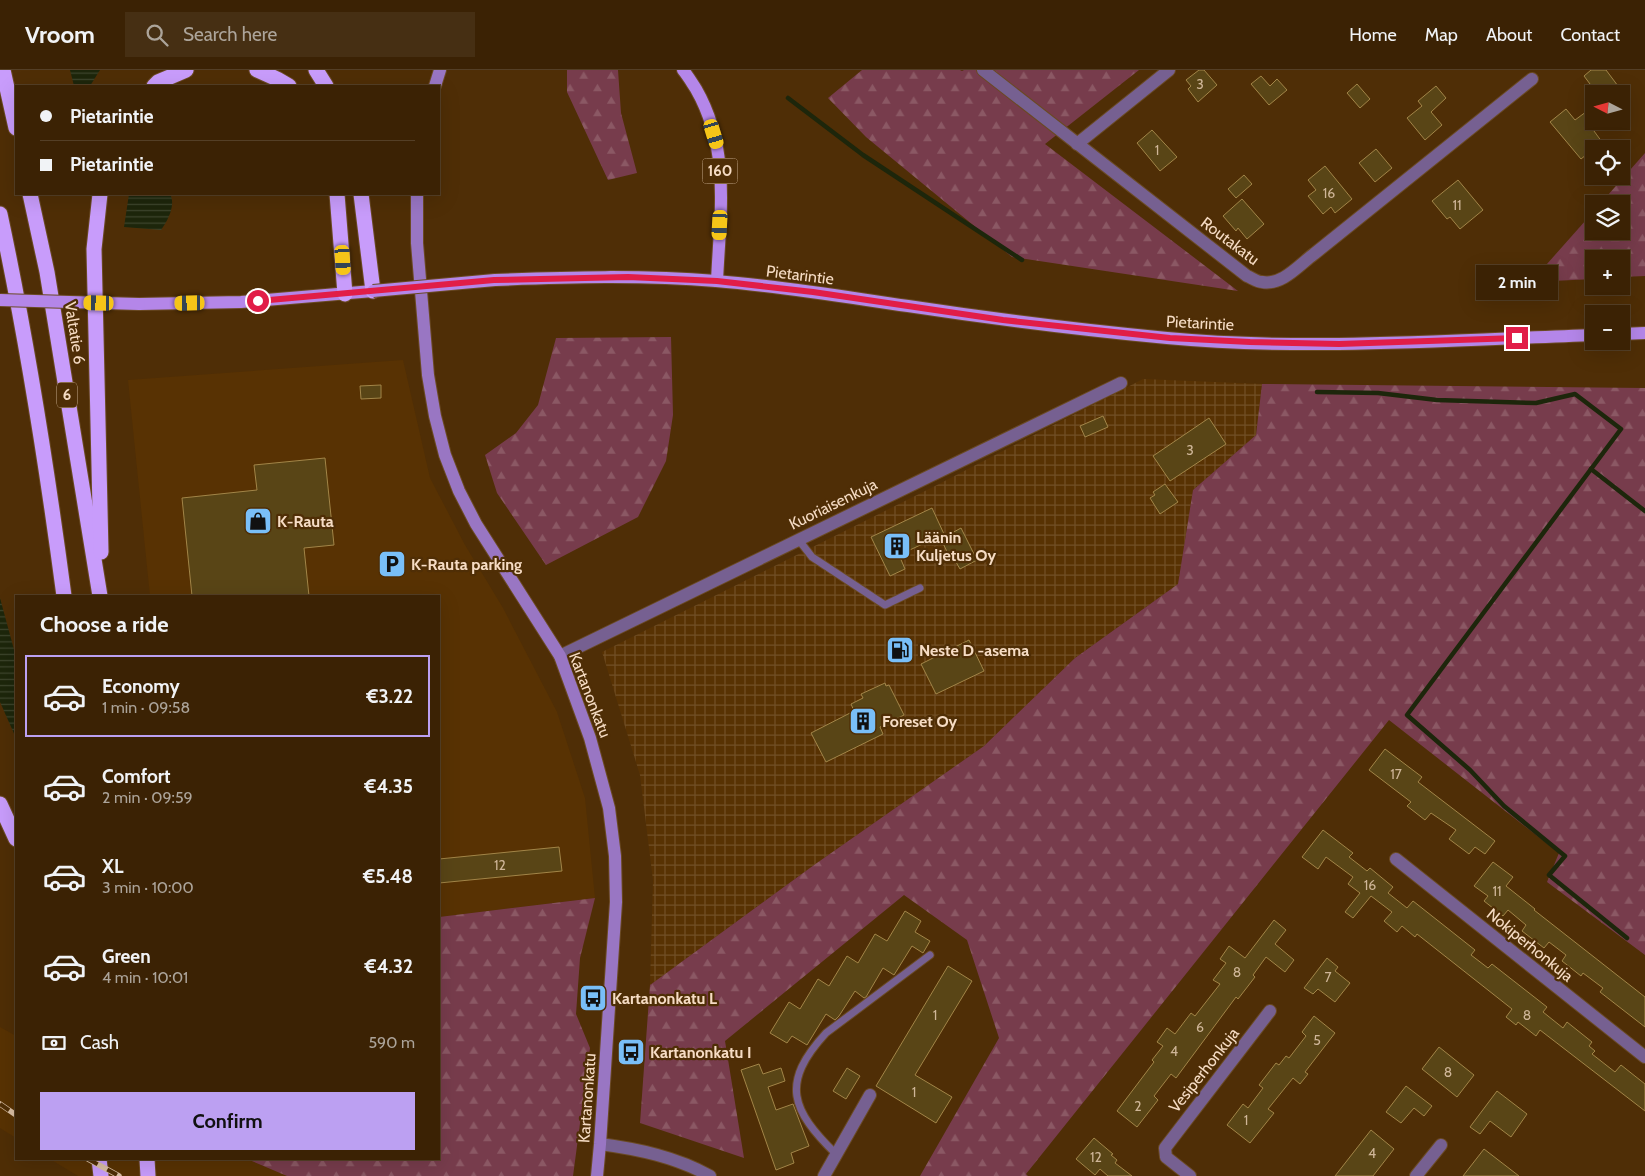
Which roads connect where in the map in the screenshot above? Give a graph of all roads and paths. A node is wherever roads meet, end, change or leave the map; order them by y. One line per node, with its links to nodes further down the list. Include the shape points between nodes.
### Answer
1 (3, 70): 14 (highway)
2 (186, 70): 10 (highway)
3 (257, 70): 11 (highway)
4 (316, 70): 12 (highway)
5 (440, 70): 13 (main road)
6 (683, 70): 22 (main road, 160, via 706,107 718,147 722,188)
7 (983, 70): 15 (street, Routakatu)
8 (1169, 70): 15 (street)
9 (1532, 79): 15 (street, Routakatu, via 1301,264 1270,283 1247,276)
10 (155, 85)
11 (288, 85)
12 (325, 85)
13 (435, 85)
14 (15, 124)
15 (1077, 144)
16 (30, 195): 33 (highway, Valtatie 6 / 6, via 47,272)
17 (100, 195): 34 (highway, via 94,249)
18 (337, 195): 24 (highway)
19 (361, 195): 23 (highway)
20 (417, 195): 35 (main road, Kartanonkatu, via 428,375 445,455 476,524)
21 (0, 214): 32 (highway, 6, via 49,488)
22 (717, 281): 23 (main road, Pietarintie, bridge, via 628,277 494,280); 28 (main road, Pietarintie, via 1046,325 1170,338 1339,344)
23 (373, 291): 24 (main road, Pietarintie)
24 (345, 294): 25 (main road, Pietarintie, bridge, via 241,302 139,304)
25 (0, 300)
26 (1645, 333): 27 (main road)
27 (1630, 334)
28 (1585, 335)
29 (1121, 383): 30 (street, Kuoriaisenkuja)
30 (798, 539): 31 (lane, via 812,558 884,605); 35 (street, Kuoriaisenkuja)
31 (920, 588)
32 (64, 595)
33 (101, 595)
34 (101, 595)
35 (560, 656): 43 (main road, Kartanonkatu, via 590,738 609,808 615,856 616,902)
36 (0, 804): 37 (highway)
37 (15, 837)
38 (1396, 859): 41 (street, Nokiperhonkuja)
39 (930, 955): 45 (lane, via 826,1033 802,1066 796,1087 798,1103 807,1122)
40 (1270, 1011): 54 (street, Vesiperhonkuja, via 1165,1148 1166,1157)
41 (1645, 1057)
42 (870, 1095): 45 (street)
43 (600, 1144): 51 (main road, Kartanonkatu); 52 (street, via 659,1154)
44 (1441, 1145): 55 (street)
45 (836, 1154): 53 (street)
46 (99, 1160): 49 (highway)
47 (104, 1160): 49 (highway)
48 (147, 1160): 50 (highway)
49 (103, 1176)
50 (148, 1176)
51 (596, 1176)
52 (710, 1176)
53 (824, 1176)
54 (1190, 1176)
55 (1416, 1176)

